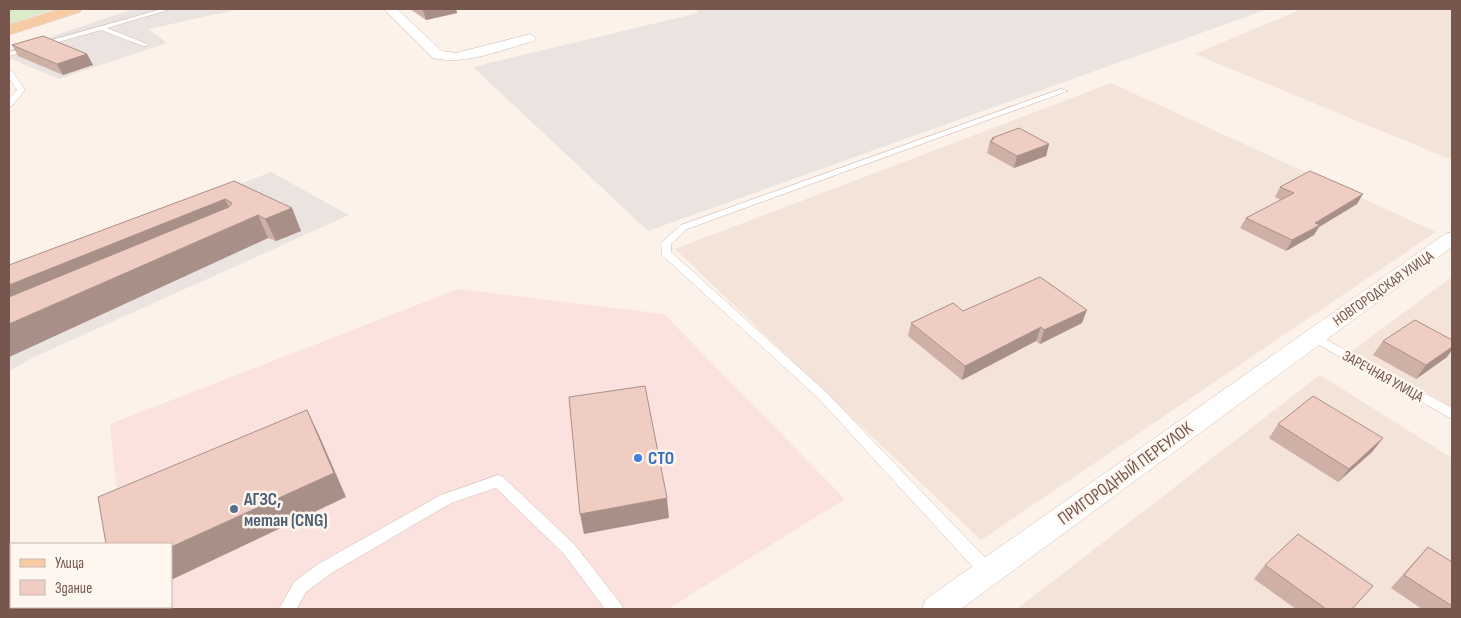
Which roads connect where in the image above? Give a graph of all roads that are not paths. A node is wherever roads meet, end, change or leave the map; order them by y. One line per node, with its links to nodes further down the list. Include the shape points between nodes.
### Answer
1 (75, 9): 5 (main road)
2 (168, 9): 4 (lane)
3 (390, 9): 6 (street, via 438,55 456,56)
4 (101, 28): 7 (lane); 8 (lane)
5 (9, 30)
6 (530, 38)
7 (145, 45)
8 (9, 54)
9 (9, 73): 11 (lane, via 21,90)
10 (1064, 91): 15 (lane, via 767,196 684,228 666,243 666,253 822,395)
11 (9, 104)
12 (1452, 238): 13 (street, НОВГОРОДСКАЯ УЛИЦА)
13 (1314, 337): 14 (lane, ЗАРЕЧНАЯ УЛИЦА); 15 (street, ПРИГОРОДНЫЙ ПЕРЕУЛОК)
14 (1452, 414)
15 (988, 571): 18 (street, ПРИГОРОДНЫЙ ПЕРЕУЛОК)
16 (287, 609): 17 (lane, via 300,586 324,569 446,499 498,481 569,548)
17 (615, 609)
18 (937, 609)

